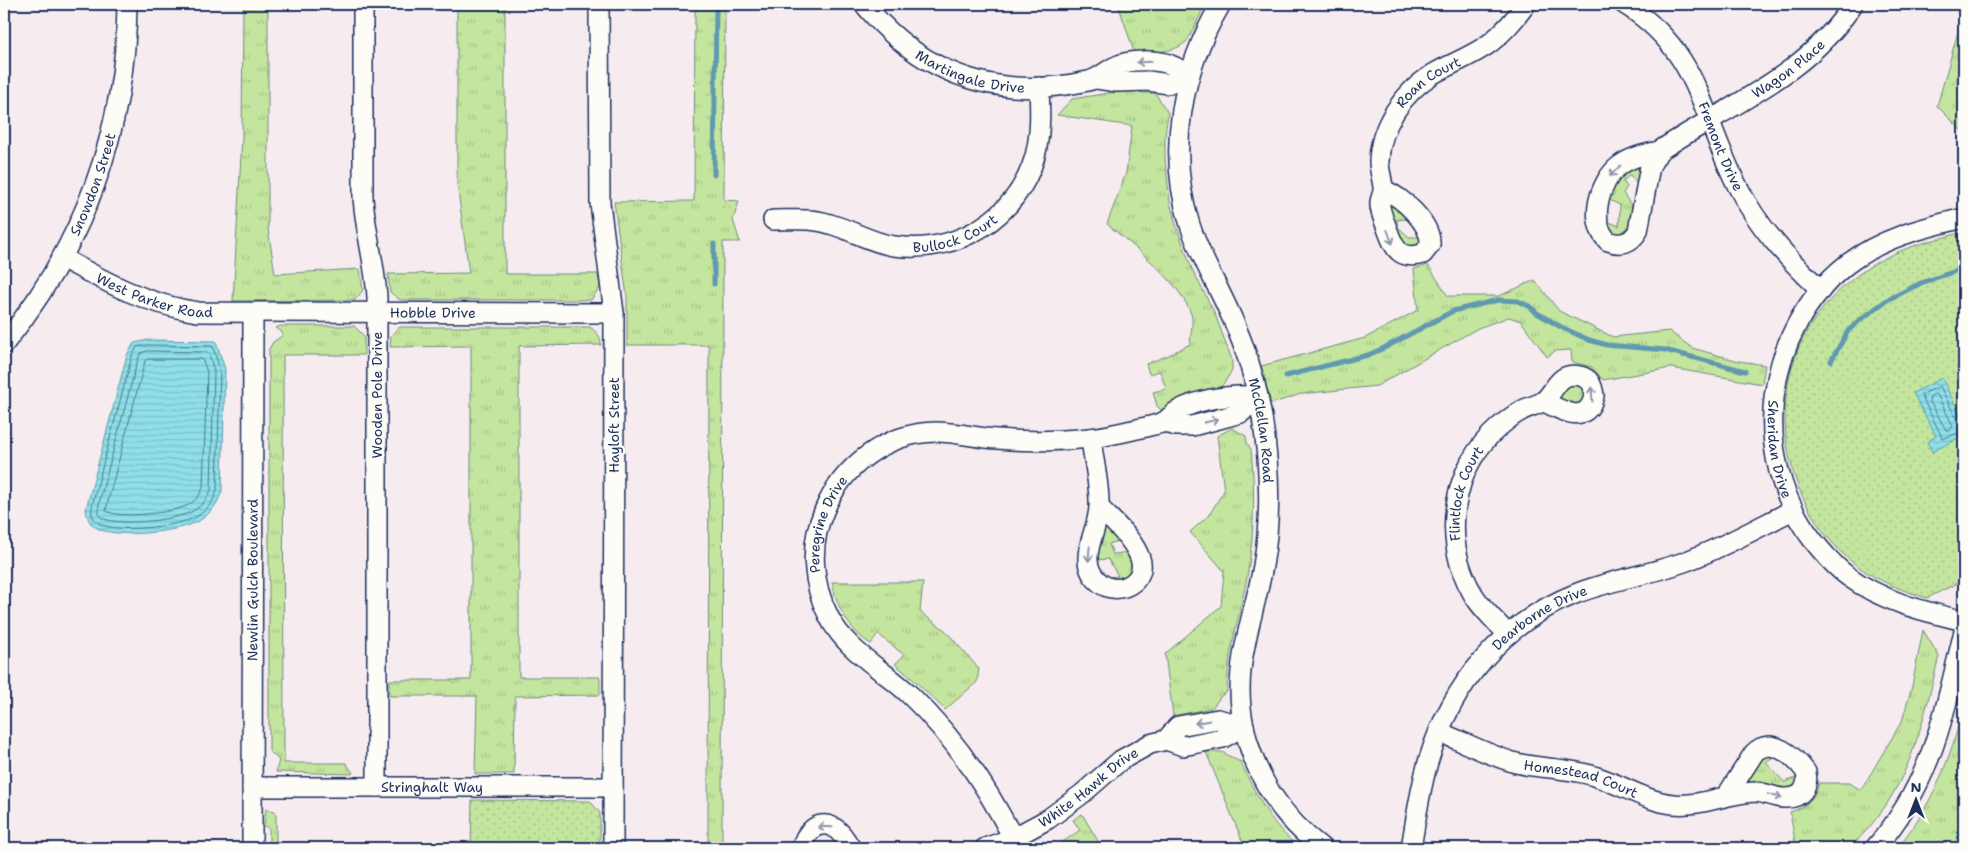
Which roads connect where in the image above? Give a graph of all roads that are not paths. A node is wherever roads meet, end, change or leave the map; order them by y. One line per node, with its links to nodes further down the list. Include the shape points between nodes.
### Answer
1 (127, 4): 16 (street, Snowdon Street, via 124,58 111,135 90,198)
2 (363, 4): 18 (street, Wooden Pole Drive, via 363,202 374,263)
3 (599, 4): 19 (street, Hayloft Street, via 600,203)
4 (864, 4): 10 (street, Martingale Drive, via 899,41 944,68 980,82)
5 (1221, 4): 9 (street, McClellan Road)
6 (1526, 4): 13 (street, Roan Court, via 1492,42 1419,83 1404,99 1389,123 1380,149)
7 (1624, 4): 11 (street, Fremont Drive, via 1654,25 1674,48 1696,84)
8 (1853, 4): 11 (street, Wagon Place, via 1835,30 1805,59)
9 (1188, 77): 10 (street, Martingale Drive, via 1175,66 1153,61 1131,62 1114,66 1098,79); 22 (street, McClellan Road, via 1179,145 1184,204 1203,259 1228,307 1245,350)
10 (1039, 87): 15 (street, Bullock Court, via 1040,127 1031,168 1007,207 969,235 941,245 910,248 877,242 823,222)
11 (1710, 119): 12 (street, Wagon Place); 17 (street, Fremont Drive, via 1728,167 1752,211 1777,246)
12 (1659, 151): 12 (street, Wagon Place, one-way to 12, via 1625,162 1606,180 1598,214 1601,230 1608,240 1622,244 1634,238 1650,166)
13 (1384, 190)
14 (1964, 218): 17 (street, Sheridan Drive, via 1884,242 1845,266)
15 (773, 220)
16 (62, 258): 20 (street, West Parker Road, via 121,290 156,303 198,312); 21 (street, Snowdon Street)
17 (1821, 290): 26 (street, Sheridan Drive, via 1806,309 1787,344 1773,395 1775,458 1781,482)
18 (378, 312): 19 (street, Hobble Drive); 20 (street, Hobble Drive); 33 (street, Wooden Pole Drive)
19 (614, 312): 34 (street, Hayloft Street)
20 (253, 313): 32 (street, Newlin Gulch Boulevard)
21 (4, 344)
22 (1258, 396): 24 (street, Peregrine Drive, via 1227,396 1209,400 1180,410 1164,422); 30 (street, McClellan Road, via 1267,458 1268,513 1262,571 1240,664)
23 (1543, 401): 29 (street, Flintlock Court, via 1510,418 1480,446 1465,472 1457,500 1454,534 1461,568 1480,605)
24 (1091, 438): 25 (street); 36 (street, Peregrine Drive, via 1026,441 938,432 900,439 874,450 847,473 827,504 816,540 818,591 838,633 853,650 908,693 949,737 987,790)
25 (1099, 507)
26 (1794, 510): 27 (street, Sheridan Drive, via 1828,558 1859,583 1896,603); 29 (street, Dearborne Drive, via 1686,562 1573,595 1536,614)
27 (1964, 621)
28 (1964, 631): 44 (street, via 1938,734 1922,778 1901,815)
29 (1508, 634): 31 (street, Dearborne Drive, via 1467,680 1448,710)
30 (1244, 726): 36 (street, White Hawk Drive, via 1218,719 1178,726 1166,740 1150,744 1121,760 1065,807); 42 (street, McClellan Road, via 1255,762 1269,790 1289,817)
31 (1439, 732): 35 (street, Homestead Court, via 1516,762 1578,771 1673,804 1699,803); 43 (street, Dearborne Drive, via 1426,769)
32 (252, 787): 33 (street, Stringhalt Way); 37 (street, Newlin Gulch Boulevard)
33 (377, 787): 34 (street, Stringhalt Way)
34 (613, 787): 38 (street, Hayloft Street)
35 (1727, 796)
36 (1013, 838): 41 (street, White Hawk Drive)
37 (252, 848)
38 (613, 848)
39 (802, 848): 40 (street, one-way to 39, via 840,832 826,825 808,832)
40 (851, 848)
41 (985, 848)
42 (1322, 848)
43 (1411, 848)
44 (1875, 848)

